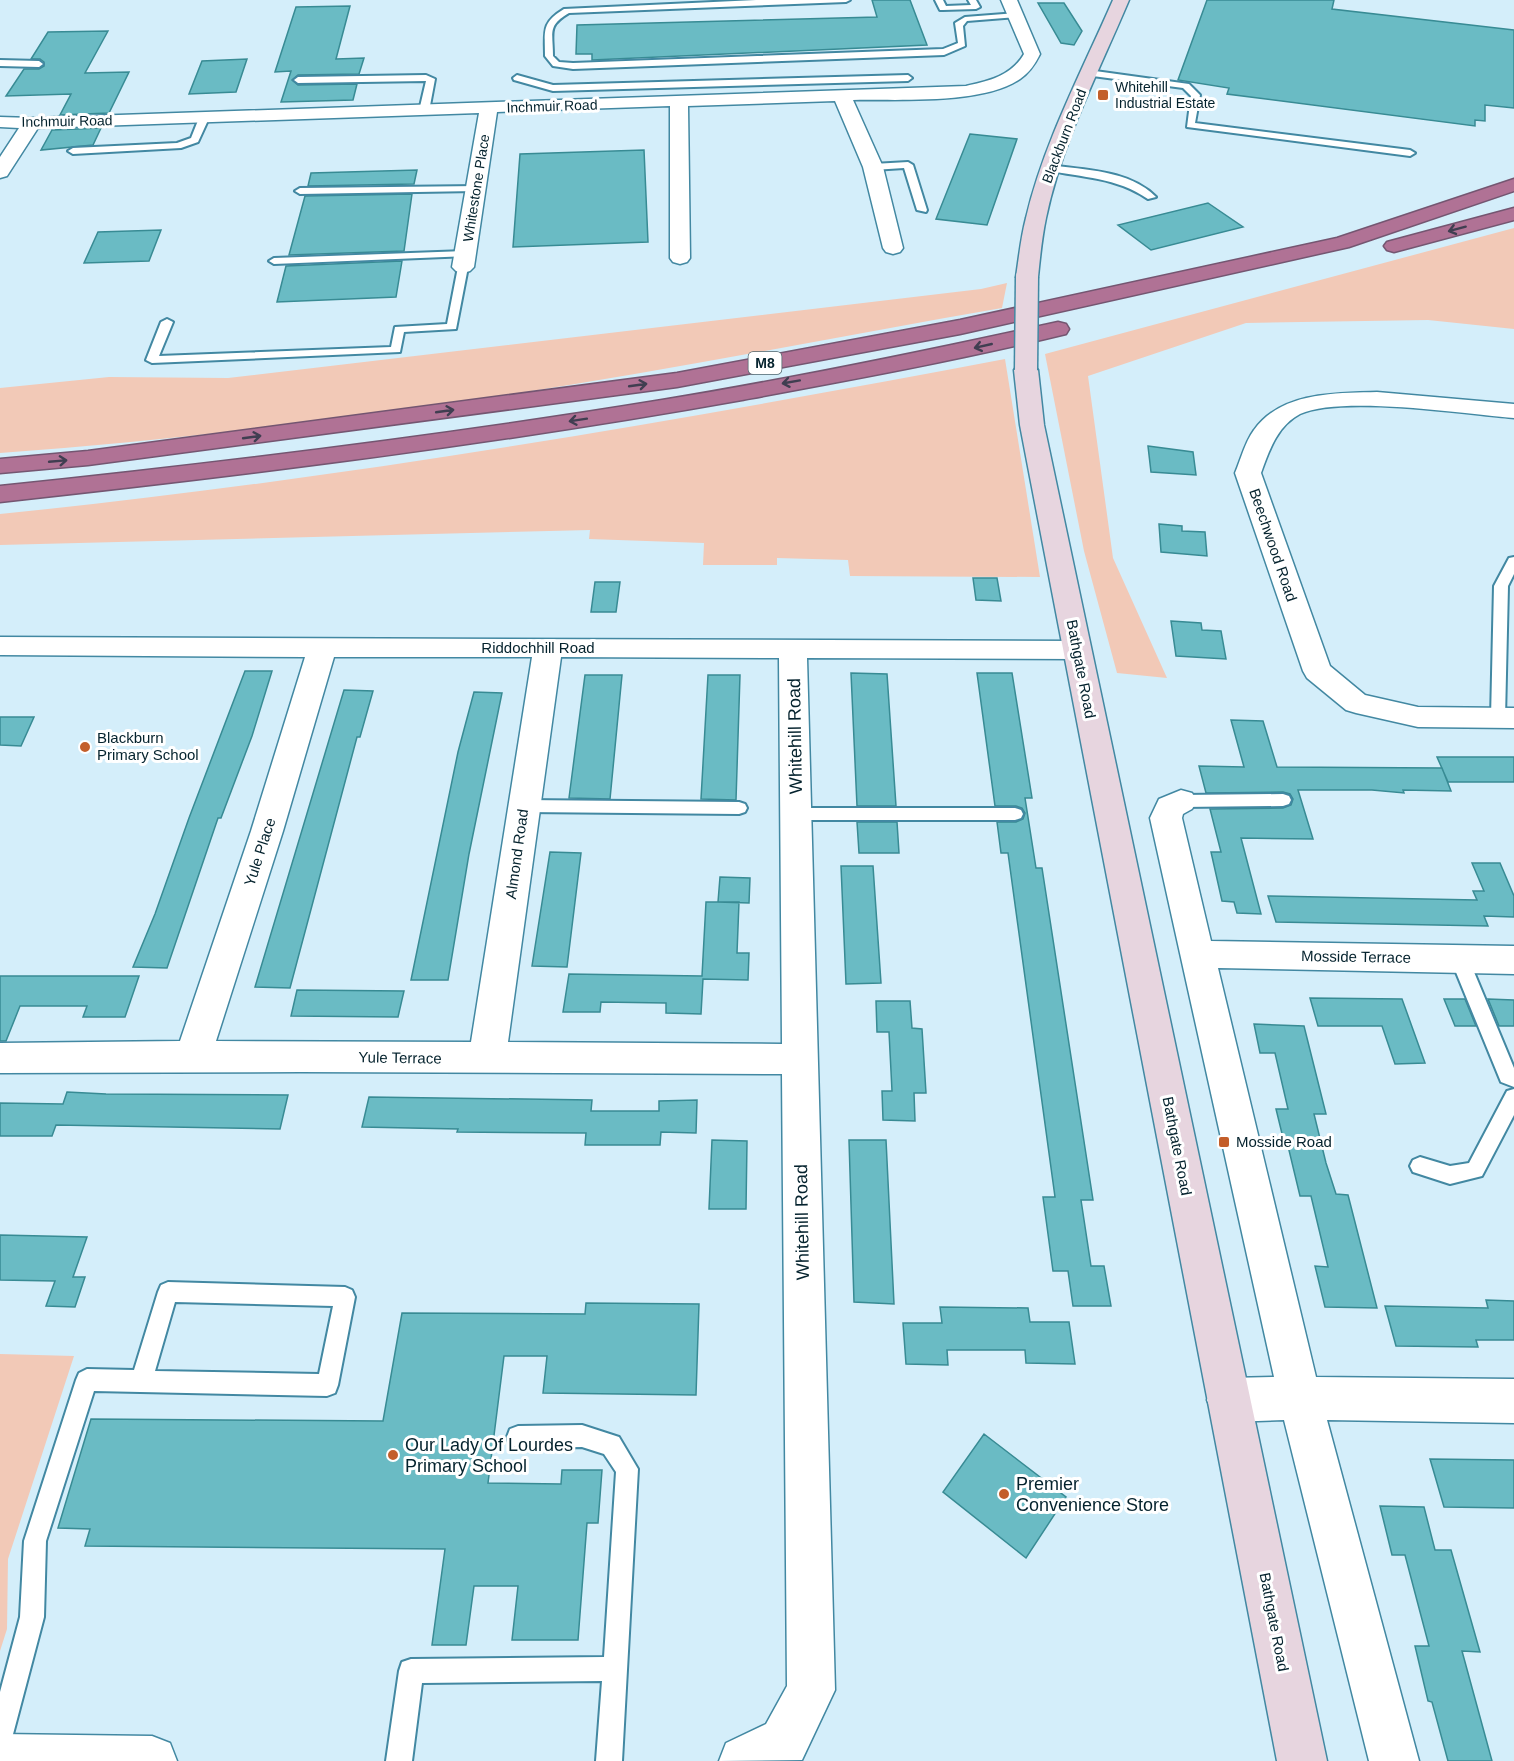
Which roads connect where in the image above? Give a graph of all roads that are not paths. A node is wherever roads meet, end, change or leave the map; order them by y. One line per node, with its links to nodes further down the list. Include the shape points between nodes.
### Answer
1 (567, 0): 8 (lane)
2 (808, 0): 3 (lane); 8 (lane)
3 (846, 0)
4 (939, 0): 5 (lane, via 943,8 976,7)
5 (972, 0)
6 (1121, 0): 11 (main road, Blackburn Road)
7 (1013, 8): 8 (lane, via 965,19 958,29 962,44 944,52 573,66 556,64 549,56 552,20); 16 (street, Inchmuir Road, via 1032,54 1023,71 1007,80 966,91)
8 (567, 11)
9 (0, 63): 10 (lane)
10 (39, 64)
11 (1088, 74): 24 (lane, via 1186,86 1196,95 1190,125); 26 (main road, Blackburn Road)
12 (517, 78): 15 (lane, via 553,88)
13 (908, 78): 15 (lane)
14 (298, 80): 19 (lane, via 426,78 431,80)
15 (767, 91): 16 (street, Inchmuir Road); 17 (street, Inchmuir Road)
16 (842, 96): 25 (street)
17 (679, 102): 18 (street, Inchmuir Road); 35 (street)
18 (489, 109): 19 (street, Inchmuir Road); 29 (street, Whitestone Place)
19 (424, 111): 20 (street, Inchmuir Road)
20 (204, 118): 22 (street, Inchmuir Road); 23 (lane, via 195,140 178,146)
21 (0, 122): 22 (street, Inchmuir Road)
22 (32, 123): 27 (street)
23 (73, 152)
24 (1410, 153)
25 (873, 167): 32 (lane, via 908,165); 34 (street)
26 (1050, 168): 31 (lane, via 1115,178 1138,186); 41 (main road, Blackburn Road, bridge, via 1037,210 1028,277)
27 (1, 169)
28 (1514, 184): 43 (highway, M8, one-way to 28, via 88,458 711,374 960,327 1342,243)
29 (476, 188): 30 (lane); 36 (street, Whitestone Place)
30 (300, 191)
31 (1151, 197)
32 (922, 210)
33 (1514, 214): 38 (highway, one-way to 38)
34 (893, 248)
35 (680, 258)
36 (464, 260): 37 (lane); 39 (lane, via 452,327 400,325 396,350 152,360)
37 (274, 261)
38 (1154, 307)
39 (167, 322)
40 (1074, 325): 44 (highway, M8, one-way to 44, via 959,351 613,415 300,460)
41 (1026, 370): 50 (main road, Bathgate Road, via 1032,425)
42 (1514, 411): 51 (street, Beechwood Road, via 1377,399 1332,400 1292,409 1264,433 1248,473 1317,671 1356,704 1418,717)
43 (0, 466)
44 (0, 494)
45 (1514, 561): 51 (lane, via 1500,586)
46 (0, 646): 47 (street, Riddochhill Road)
47 (322, 648): 48 (street, Riddochhill Road); 61 (street, Yule Place)
48 (548, 648): 49 (street, Riddochhill Road); 54 (street, Almond Road)
49 (794, 650): 50 (street, Riddochhill Road); 56 (street, Whitehill Road)
50 (1077, 650): 70 (main road, Bathgate Road)
51 (1506, 718)
52 (1283, 800): 53 (lane)
53 (1181, 801): 58 (street, via 1170,807 1166,818)
54 (524, 806): 55 (lane); 63 (street, Almond Road)
55 (739, 808)
56 (796, 814): 57 (lane); 64 (street, Whitehill Road)
57 (1015, 814)
58 (1197, 954): 59 (street, Mosside Terrace); 69 (street)
59 (1460, 960): 60 (street, Mosside Terrace); 65 (lane, via 1508,1076)
60 (1514, 960)
61 (193, 1055): 62 (street, Yule Terrace); 63 (street, Yule Terrace)
62 (0, 1058)
63 (487, 1059): 64 (street, Yule Terrace)
64 (800, 1059): 79 (street, Whitehill Road, via 811,1689 784,1742)
65 (1514, 1079)
66 (1514, 1097): 67 (lane, via 1474,1170 1450,1175)
67 (1420, 1166)
68 (141, 1381): 68 (lane, via 168,1293 345,1297 327,1385); 74 (lane, via 87,1380 35,1541 32,1617)
69 (1300, 1398): 70 (street); 71 (street); 81 (street)
70 (1229, 1400): 80 (main road, Bathgate Road)
71 (1514, 1401)
72 (518, 1437): 73 (lane, via 582,1436 611,1445 627,1470)
73 (615, 1669): 77 (lane, via 411,1671); 78 (lane)
74 (0, 1738)
75 (0, 1759): 76 (street)
76 (152, 1761)
77 (399, 1761)
78 (609, 1761)
79 (744, 1761)
80 (1302, 1761)
81 (1394, 1761)

